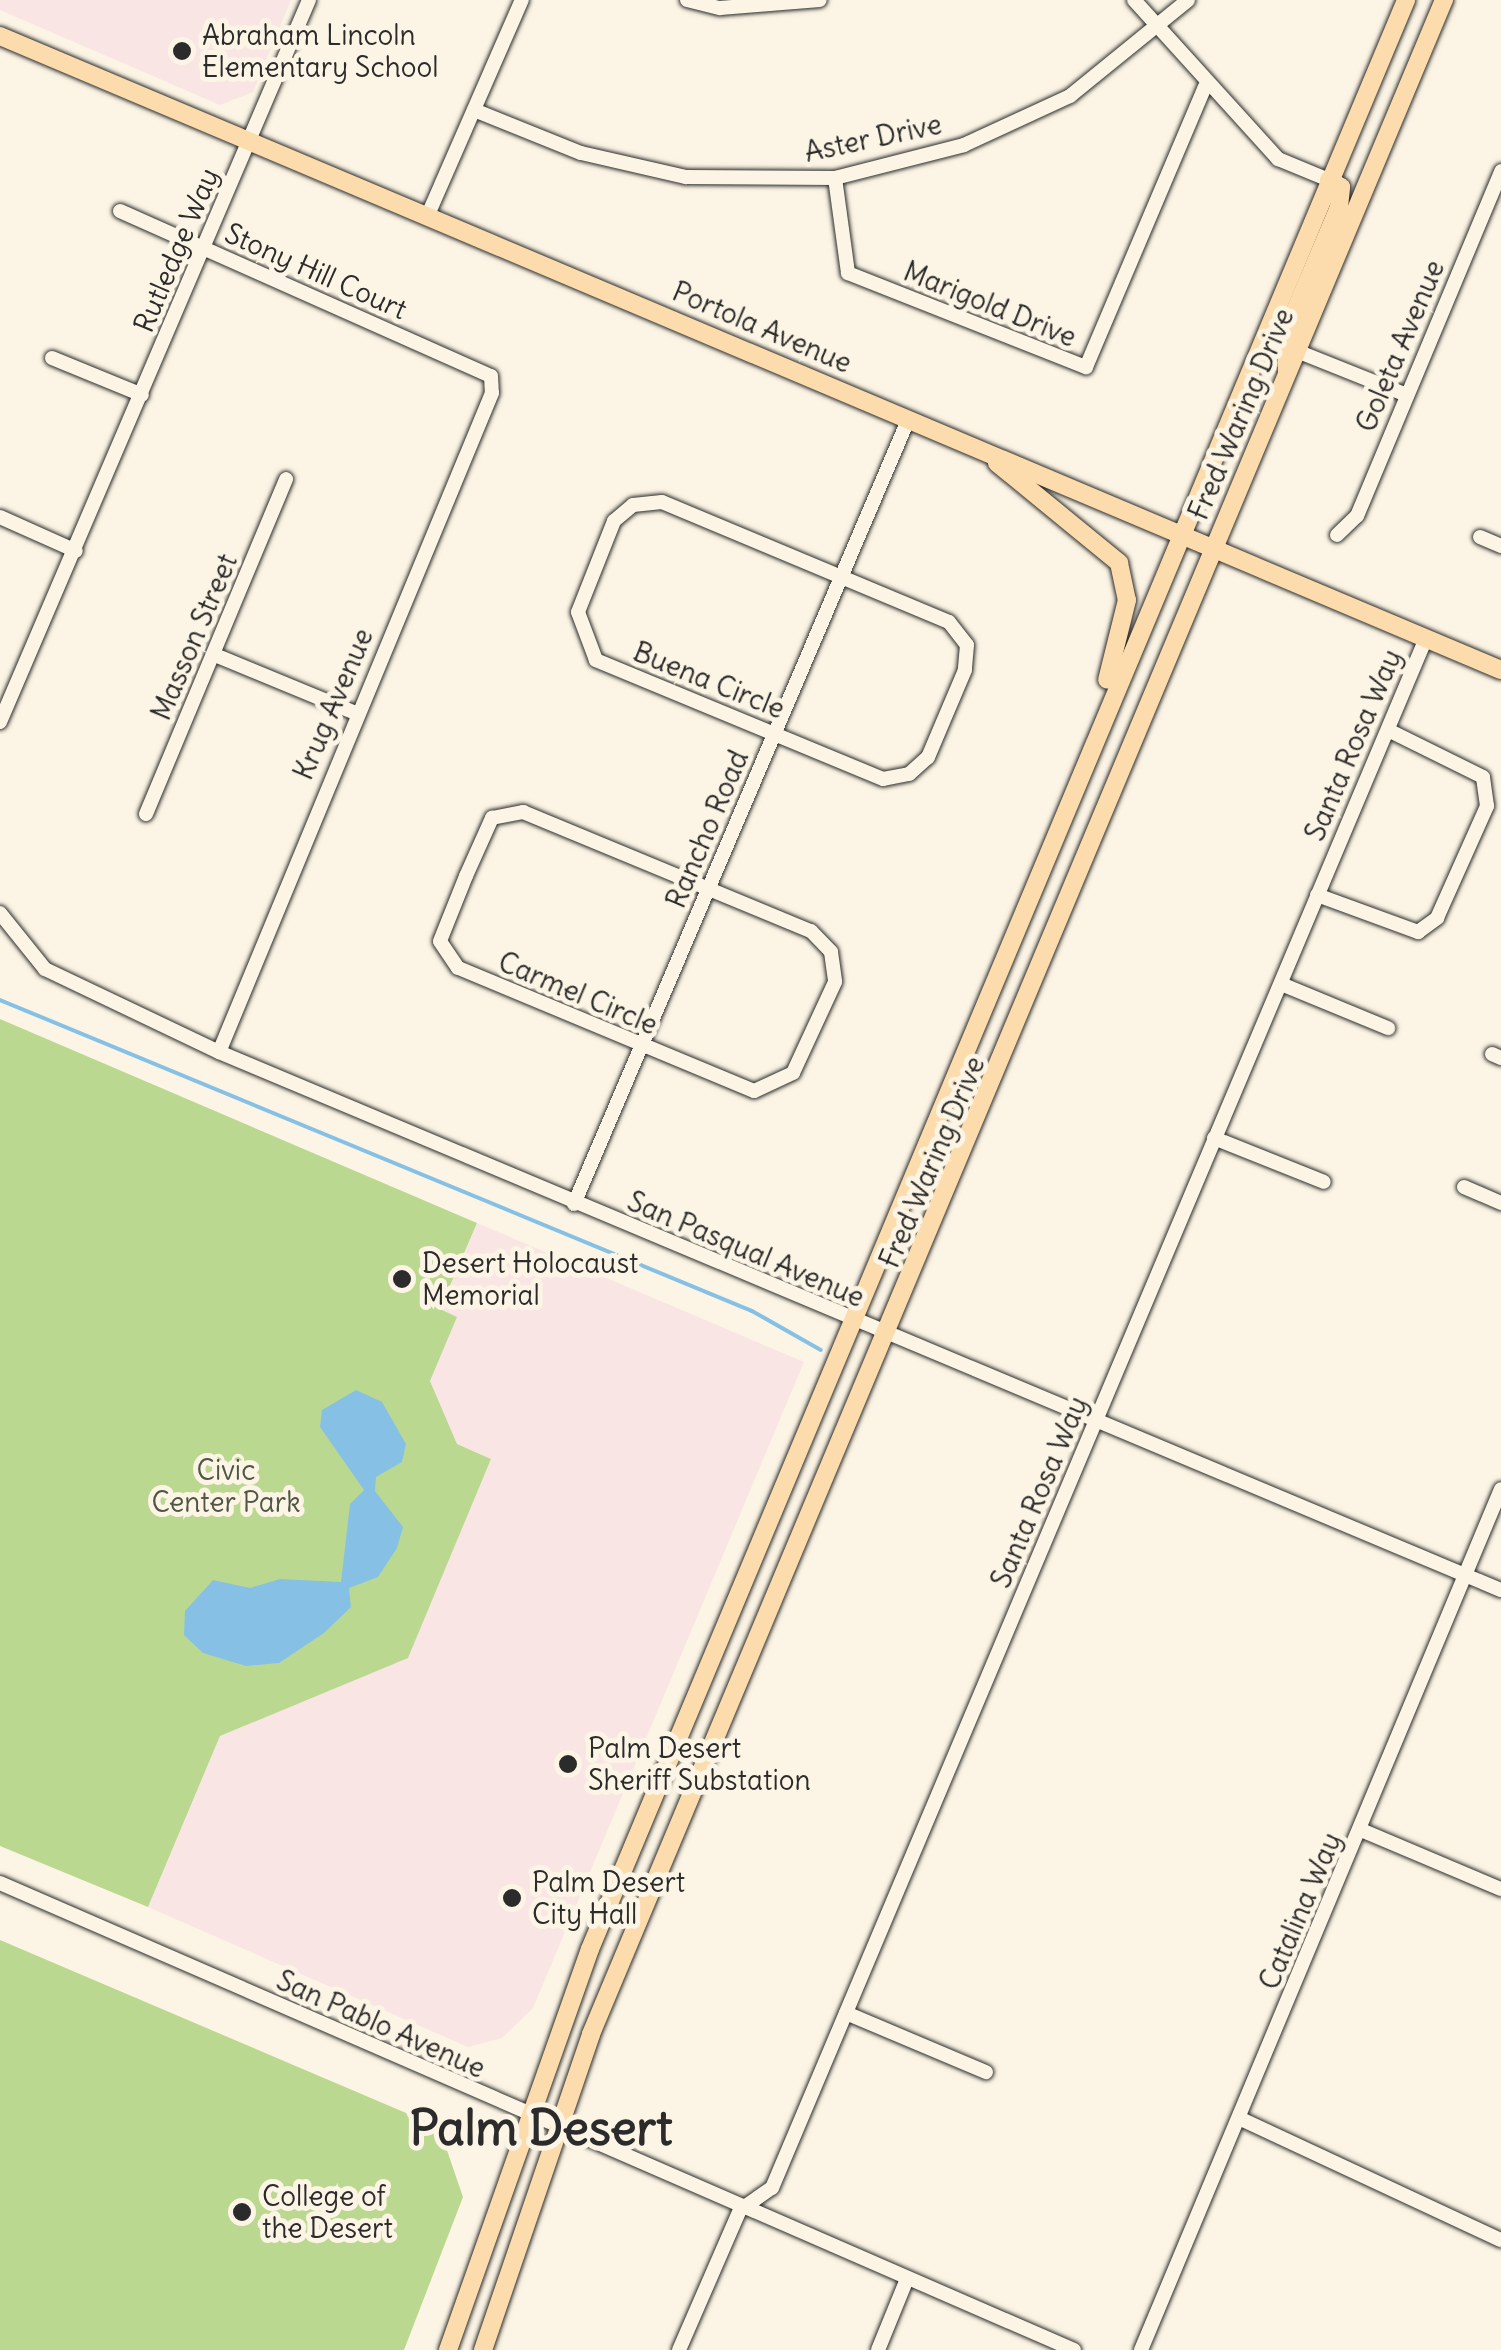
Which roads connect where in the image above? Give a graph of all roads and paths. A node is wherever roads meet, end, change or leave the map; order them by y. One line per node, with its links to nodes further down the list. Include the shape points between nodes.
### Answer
1 (308, 0): 13 (street, Rutledge Way)
2 (522, 0): 12 (street)
3 (686, 0): 4 (street, via 720,8)
4 (820, 0)
5 (1134, 0): 9 (street)
6 (1188, 0): 9 (street, Aster Drive)
7 (1406, 0): 16 (main road, Fred Waring Drive)
8 (1444, 0): 20 (main road, Fred Waring Drive)
9 (1159, 29): 11 (street); 15 (street, Aster Drive, via 1070,96 1017,121 964,145)
10 (0, 36): 13 (main road, Portola Avenue)
11 (1206, 86): 15 (street, Marigold Drive, via 1086,367 848,273); 16 (street, via 1278,159)
12 (474, 110): 15 (street, Aster Drive, via 581,153 686,177); 18 (street)
13 (248, 141): 18 (main road, Portola Avenue); 19 (street, Rutledge Way)
14 (1501, 171): 24 (street, Goleta Avenue)
15 (836, 178)
16 (1329, 180): 22 (main road, via 1341,186 1339,207 1286,332); 30 (main road, Fred Waring Drive)
17 (120, 211): 19 (street, Stony Hill Court)
18 (427, 217): 26 (main road, Portola Avenue)
19 (204, 249): 23 (street, Stony Hill Court); 25 (street, Rutledge Way)
20 (1297, 351): 22 (main road, Fred Waring Drive); 24 (street)
21 (52, 358): 25 (street)
22 (1288, 372): 34 (main road, Fred Waring Drive)
23 (491, 376): 41 (street, Krug Avenue, via 492,394)
24 (1408, 394): 31 (street, Goleta Avenue, via 1357,516)
25 (142, 395): 35 (street, Rutledge Way)
26 (909, 418): 27 (main road, Portola Avenue); 36 (street, Rancho Road)
27 (977, 447): 30 (main road, Portola Avenue); 45 (main road, via 1106,546 1126,578)
28 (286, 479): 38 (street, Masson Street)
29 (0, 517): 35 (street)
30 (1178, 532): 34 (main road, Portola Avenue); 45 (main road, Fred Waring Drive)
31 (1338, 535)
32 (1480, 537): 33 (street)
33 (1501, 546)
34 (1215, 547): 37 (main road, Portola Avenue); 60 (main road, Fred Waring Drive)
35 (76, 550): 40 (street)
36 (844, 578): 44 (street, Rancho Road); 44 (street, Buena Circle, via 949,622 966,645 928,757 909,774 884,779); 44 (street, Buena Circle, via 662,502 634,505 614,522 578,612 596,660)
37 (1426, 638): 39 (main road, Portola Avenue); 43 (street, Santa Rosa Way)
38 (215, 655): 41 (street); 46 (street, Masson Street)
39 (1501, 670)
40 (4, 699): 42 (street)
41 (356, 713): 53 (street, Krug Avenue)
42 (0, 722)
43 (1388, 730): 48 (street, Santa Rosa Way); 48 (street, via 1483,777 1487,806 1437,918 1418,932)
44 (775, 734): 47 (street, Rancho Road)
45 (1094, 736): 59 (main road, Fred Waring Drive)
46 (146, 814)
47 (708, 888): 52 (street, Rancho Road); 52 (street, Carmel Circle, via 811,930 831,952 835,982 793,1073 777,1088 754,1091); 52 (street, Carmel Circle, via 523,812 492,818 466,876 440,941 458,968)
48 (1317, 894): 50 (street, Santa Rosa Way)
49 (0, 913): 53 (street, San Pasqual Avenue, via 45,969)
50 (1281, 984): 51 (street); 54 (street, Santa Rosa Way)
51 (1388, 1028)
52 (640, 1047): 58 (street, Rancho Road)
53 (219, 1052): 58 (street, San Pasqual Avenue)
54 (1214, 1138): 55 (street); 61 (street, Santa Rosa Way)
55 (1324, 1182)
56 (1464, 1187): 57 (street)
57 (1501, 1203)
58 (574, 1204): 59 (street, San Pasqual Avenue)
59 (854, 1322): 60 (street, San Pasqual Avenue); 70 (main road, Fred Waring Drive, via 590,1949)
60 (888, 1336): 61 (street, San Pasqual Avenue); 72 (main road, Fred Waring Drive, via 598,2016)
61 (1097, 1418): 63 (street, San Pasqual Avenue); 68 (street, Santa Rosa Way)
62 (1501, 1489): 63 (street, Catalina Way)
63 (1465, 1576): 64 (street, San Pasqual Avenue); 65 (street, Catalina Way)
64 (1501, 1590)
65 (1360, 1830): 67 (street); 71 (street, Catalina Way)
66 (0, 1883): 70 (street, San Pablo Avenue)
67 (1501, 1889)
68 (846, 2013): 69 (street); 73 (street, Santa Rosa Way, via 772,2188)
69 (986, 2072)
70 (530, 2118): 72 (street, San Pablo Avenue); 76 (main road, Fred Waring Drive)
71 (1240, 2118): 74 (street); 81 (street, Catalina Way)
72 (560, 2131): 73 (street, San Pablo Avenue); 77 (main road, Fred Waring Drive)
73 (740, 2210): 75 (street, San Pablo Avenue); 78 (street, Santa Rosa Way)
74 (1501, 2240)
75 (908, 2279): 79 (street); 80 (street, San Pablo Avenue)
76 (448, 2350)
77 (483, 2350)
78 (680, 2350)
79 (878, 2350)
80 (1074, 2350)
81 (1141, 2350)

